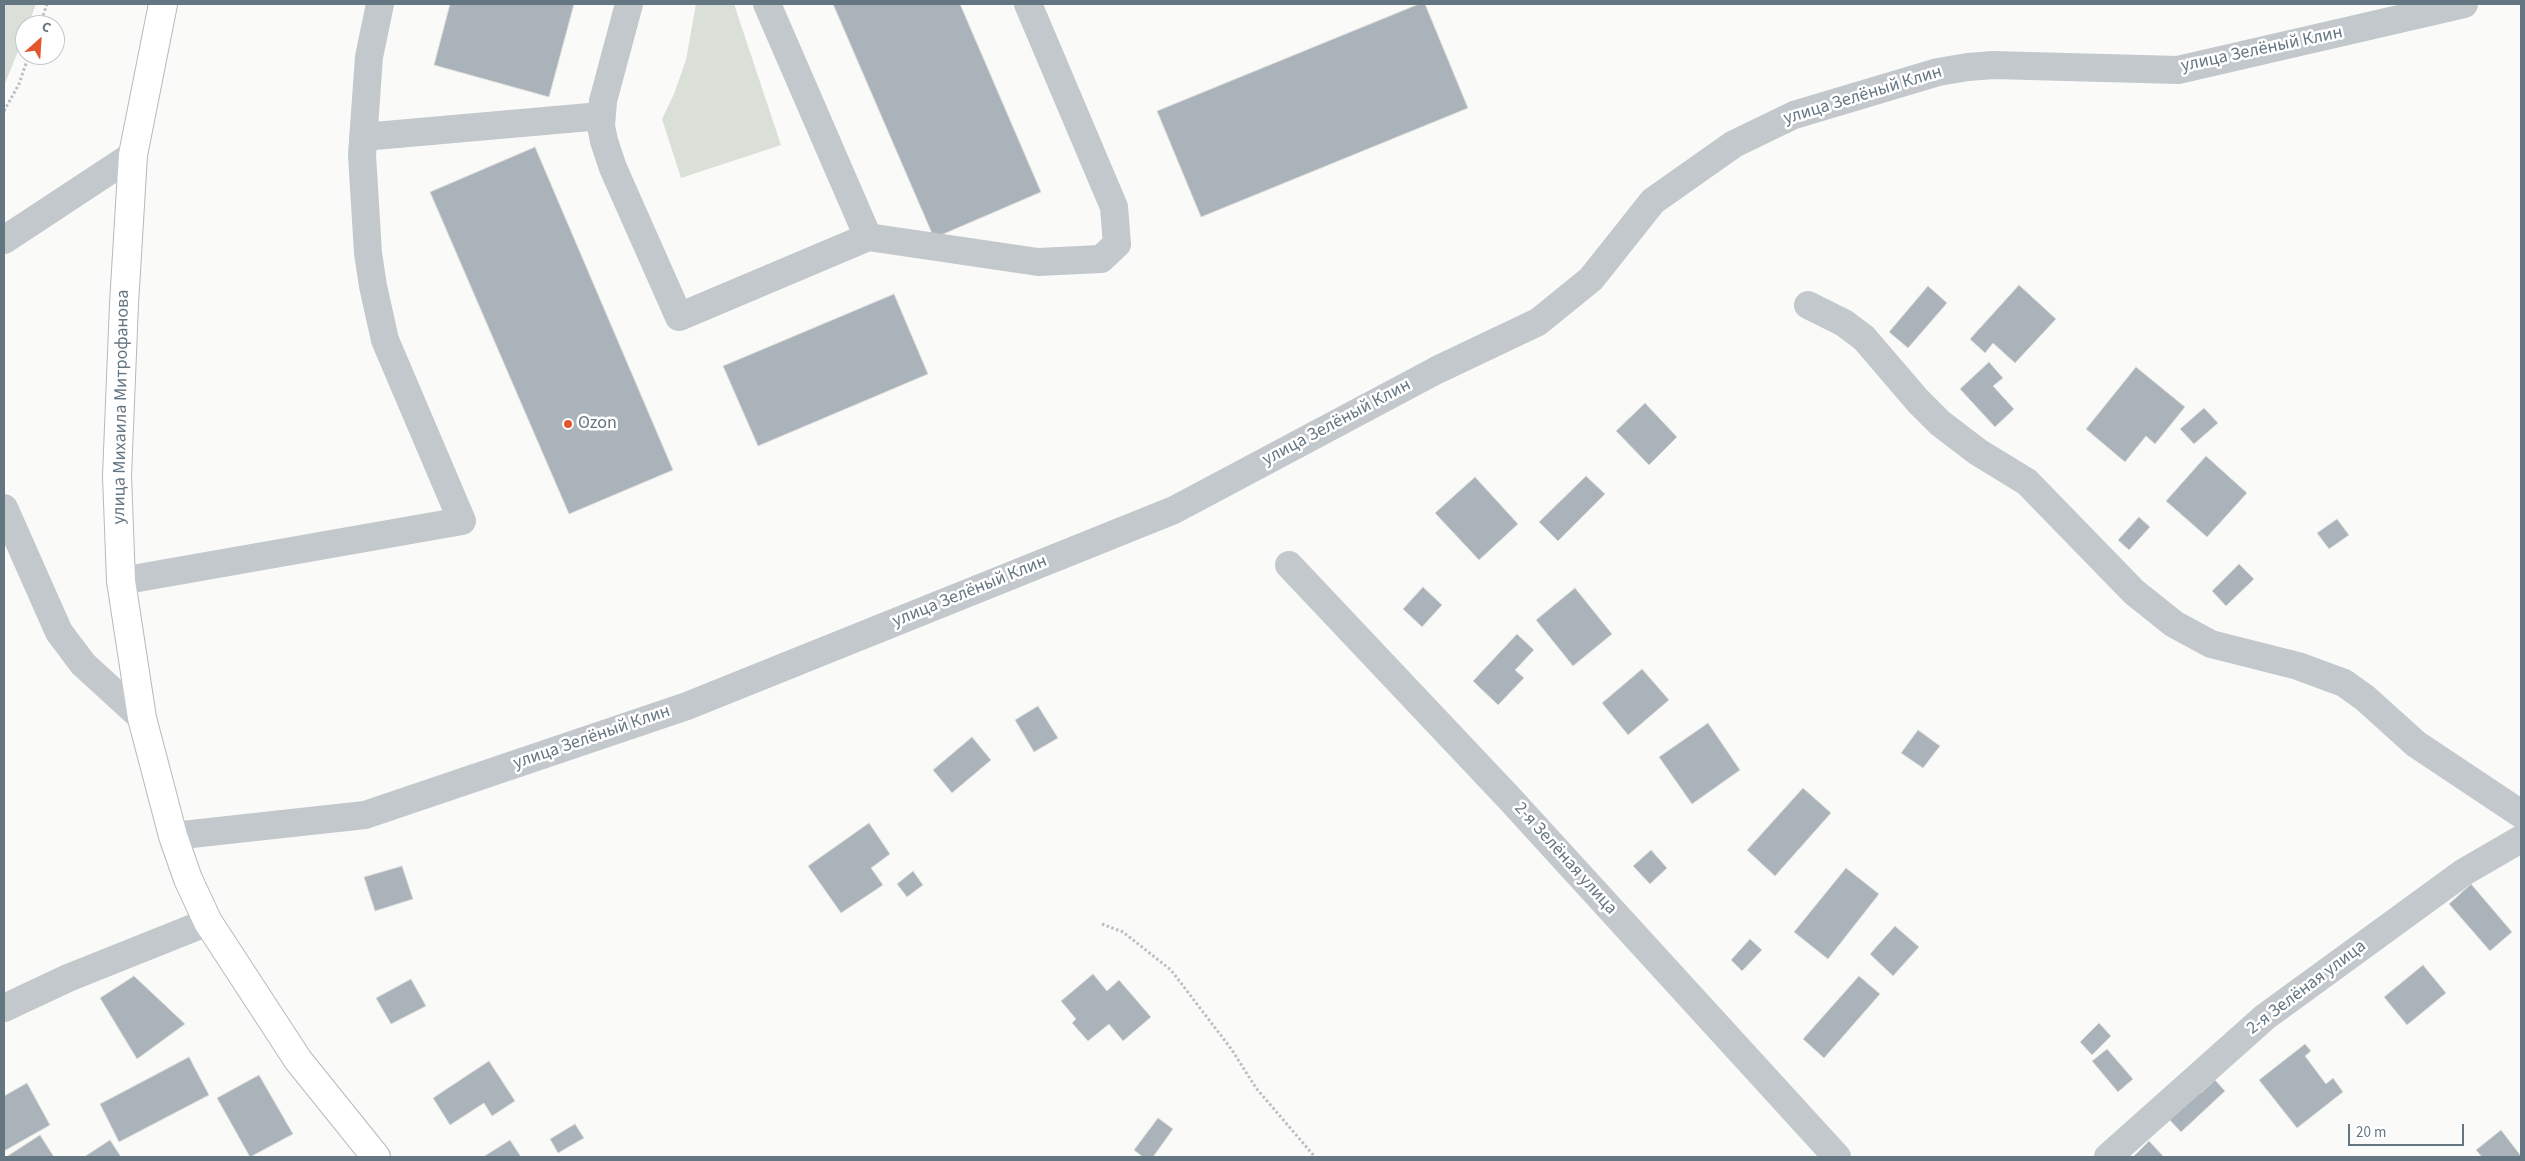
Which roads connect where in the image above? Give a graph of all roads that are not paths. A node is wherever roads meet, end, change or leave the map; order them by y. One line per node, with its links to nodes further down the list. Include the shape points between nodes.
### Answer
1 (147, 4): 8 (main road, улица Михаила Митрофанова)
2 (163, 4): 8 (main road, улица Михаила Митрофанова)
3 (380, 4): 10 (street, via 369,57)
4 (629, 4): 9 (street)
5 (767, 4): 12 (street)
6 (1028, 4): 12 (street, via 1114,208 1117,244 1101,259 1038,262)
7 (2464, 4): 20 (street, улица Зелёный Клин, via 2178,70 1993,64 1953,69 1794,115 1734,144 1653,201 1591,279 1538,322 1437,370 1174,510 687,706 374,812)
8 (155, 42): 11 (main road, улица Михаила Митрофанова)
9 (601, 116): 10 (street); 12 (street, via 604,141 613,168 679,317)
10 (363, 137): 17 (street, via 362,184 368,253 384,340 462,521)
11 (133, 155): 13 (street); 17 (main road, улица Михаила Митрофанова, via 117,476)
12 (868, 237)
13 (4, 240)
14 (1808, 306): 19 (street, via 1844,323 1864,338 1940,422 1978,452 2027,482 2134,592 2174,624 2211,644 2298,666 2344,683 2422,749)
15 (5, 515): 18 (street, via 59,632 83,664)
16 (1289, 565): 25 (street, 2-я Зелёная улица, via 1510,799)
17 (122, 581): 18 (main road, улица Михаила Митрофанова, via 125,620)
18 (142, 718): 20 (main road, улица Михаила Митрофанова)
19 (2521, 814)
20 (173, 836): 22 (main road, улица Михаила Митрофанова)
21 (2521, 838): 26 (street, 2-я Зелёная улица, via 2464,872 2264,1018)
22 (208, 922): 23 (street, via 68,978); 24 (main road, улица Михаила Митрофанова, via 298,1060)
23 (4, 1008)
24 (376, 1157)
25 (1838, 1157)
26 (2108, 1157)

